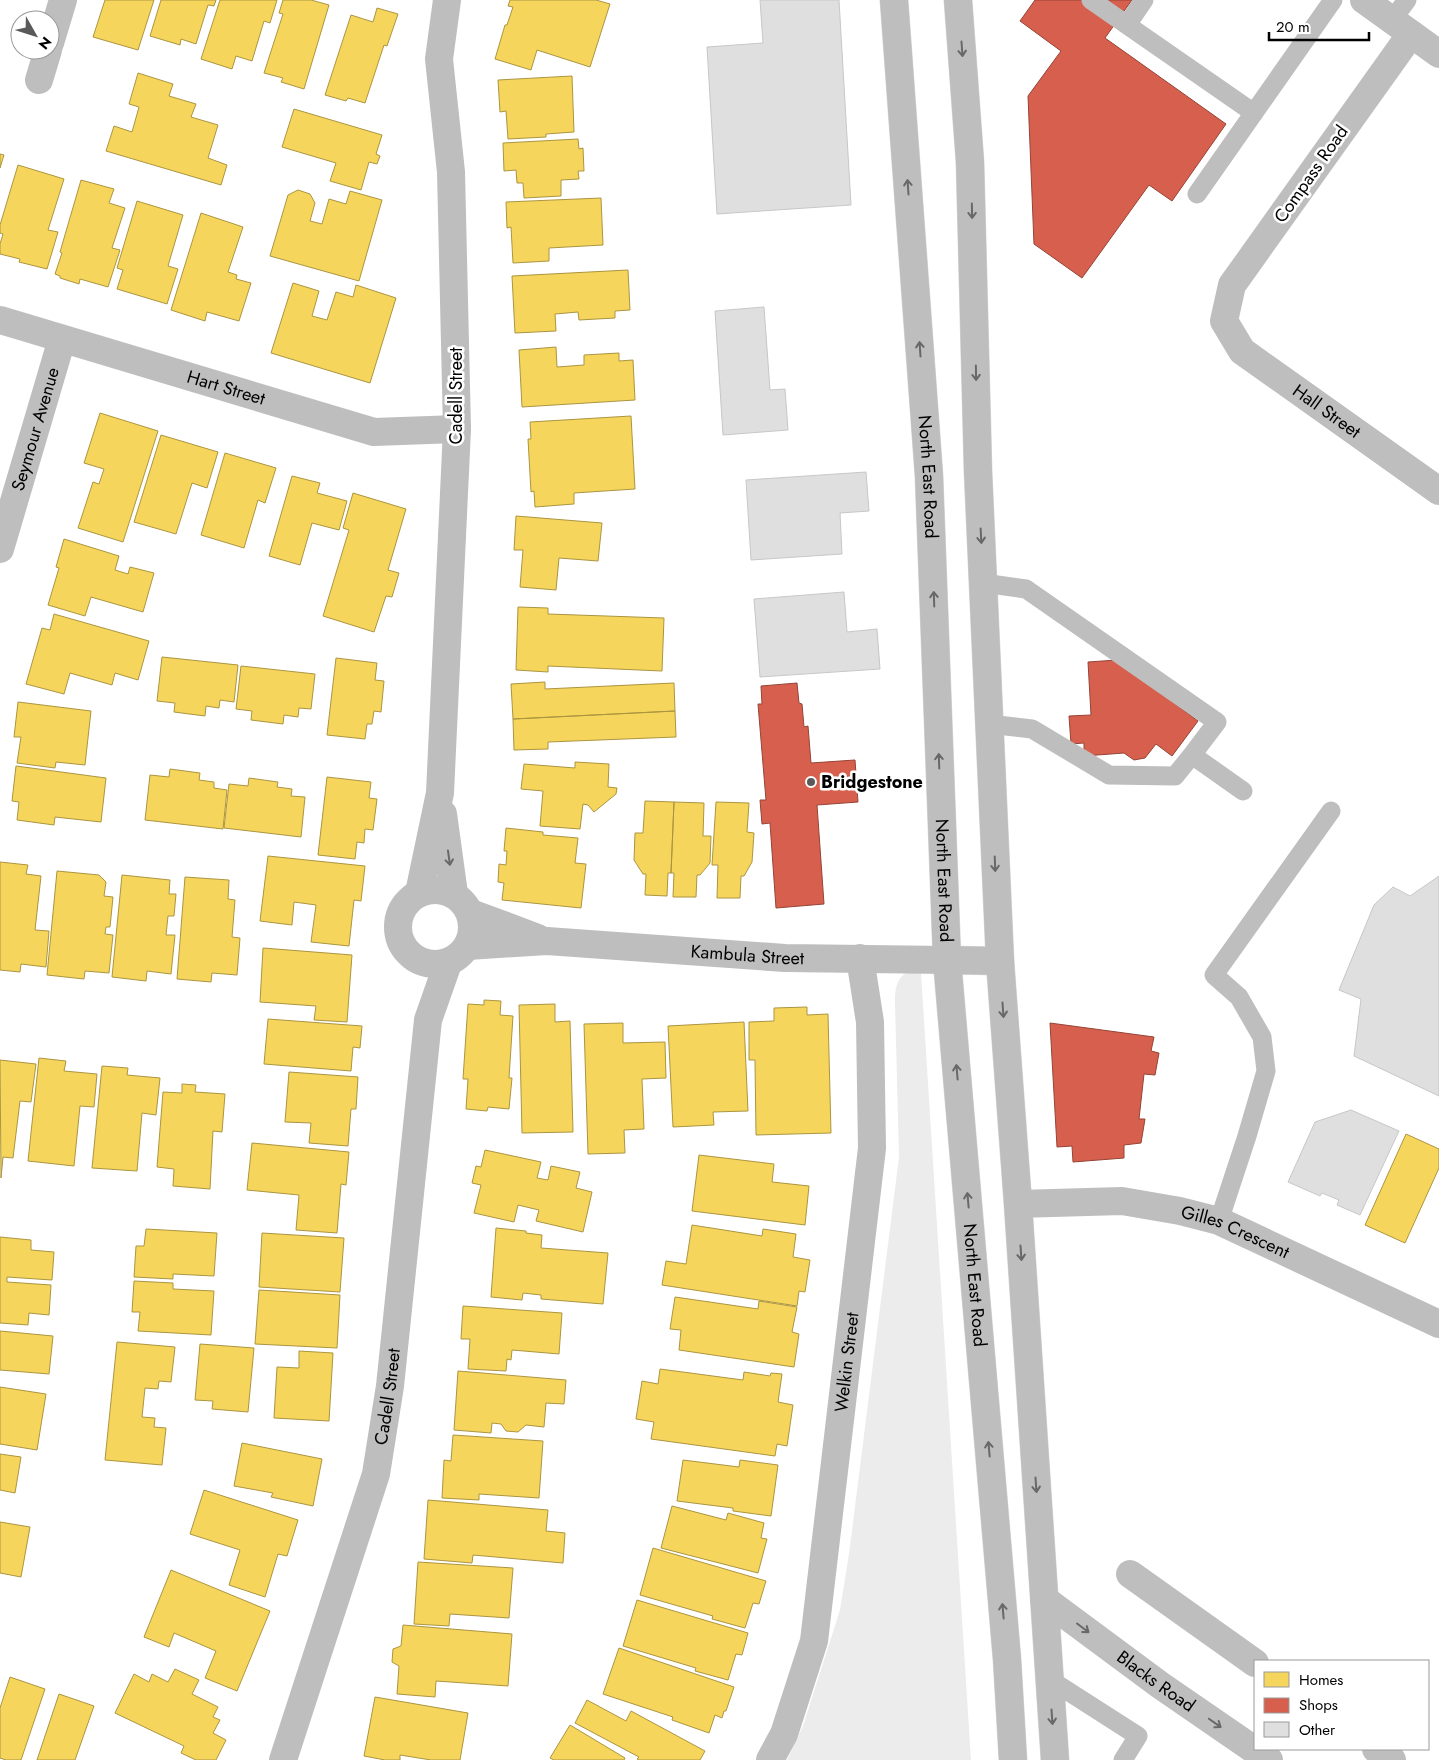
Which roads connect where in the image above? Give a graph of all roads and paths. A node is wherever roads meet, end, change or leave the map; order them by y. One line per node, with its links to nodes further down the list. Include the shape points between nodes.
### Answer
1 (447, 0): 18 (main road, Cadell Street, via 439,59 451,172)
2 (894, 0): 33 (main road, North East Road, one-way to 2, via 929,476)
3 (958, 0): 21 (main road, one-way to 21, via 970,162)
4 (1091, 0): 9 (lane)
5 (1144, 0): 9 (lane)
6 (1333, 0): 13 (lane)
7 (1364, 0): 8 (main road)
8 (1403, 18): 10 (main road); 16 (main road, Compass Road, via 1232,285)
9 (1127, 25): 13 (lane)
10 (1439, 54)
11 (45, 60): 12 (main road)
12 (39, 80)
13 (1254, 112): 14 (lane)
14 (1197, 194)
15 (0, 320): 17 (main road, Hart Street)
16 (1224, 321): 19 (main road, Hall Street, via 1242,351)
17 (62, 338): 18 (main road, Hart Street, via 374,432); 20 (main road, Seymour Avenue)
18 (458, 429): 25 (main road, Cadell Street)
19 (1439, 491)
20 (0, 549)
21 (983, 583): 22 (main road); 23 (lane, via 1026,590 1217,722)
22 (989, 724): 23 (lane, via 1032,729 1109,775 1175,776); 34 (main road, one-way to 34)
23 (1192, 755): 24 (lane)
24 (1243, 791)
25 (440, 793): 27 (main road, Cadell Street); 28 (main road, Cadell Street, one-way to 28)
26 (1331, 811): 37 (lane, via 1214,974 1239,997 1262,1037 1266,1071)
27 (419, 893): 28 (main road, via 441,889); 31 (main road, via 401,911 398,924 404,948)
28 (462, 904): 29 (main road, Kambula Street); 30 (main road, via 473,926)
29 (547, 941): 30 (main road, Kambula Street); 32 (main road, Kambula Street, via 785,958)
30 (458, 954): 31 (main road, via 430,964); 35 (main road, Cadell Street)
31 (413, 957): 35 (main road, Cadell Street)
32 (860, 958): 33 (main road, Kambula Street); 47 (main road, Welkin Street, via 870,1022 872,1148 814,1641 784,1734)
33 (947, 960): 34 (main road, Kambula Street); 48 (main road, North East Road, one-way to 33)
34 (1000, 961): 36 (main road, one-way to 36)
35 (428, 1020): 46 (main road, Cadell Street, via 390,1386 376,1474)
36 (1018, 1204): 37 (main road, Gilles Crescent, via 1122,1200); 40 (main road, one-way to 40)
37 (1219, 1221): 38 (main road, Gilles Crescent)
38 (1439, 1324)
39 (1130, 1574): 41 (main road)
40 (1044, 1599): 42 (main road); 43 (main road, Blacks Road, one-way to 43)
41 (1254, 1662)
42 (1049, 1679): 49 (main road, one-way to 49); 50 (lane, via 1138,1736)
43 (1254, 1750)
44 (1254, 1750): 51 (main road, Blacks Road, one-way to 51)
45 (1377, 1750): 52 (main road)
46 (283, 1760)
47 (770, 1760)
48 (1013, 1760)
49 (1055, 1760)
50 (1123, 1760)
51 (1269, 1760)
52 (1392, 1760)

